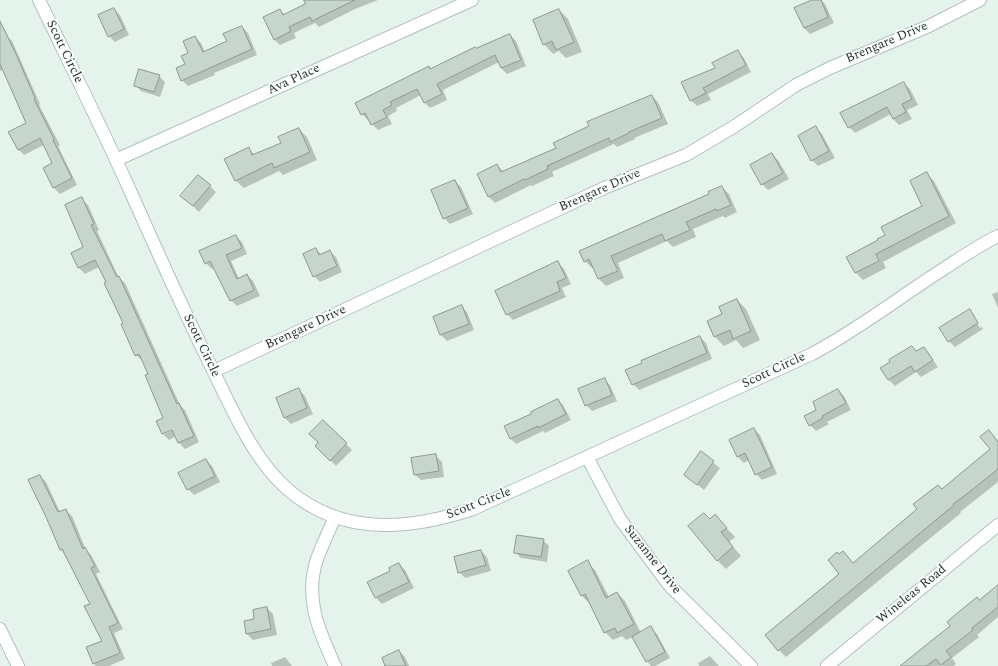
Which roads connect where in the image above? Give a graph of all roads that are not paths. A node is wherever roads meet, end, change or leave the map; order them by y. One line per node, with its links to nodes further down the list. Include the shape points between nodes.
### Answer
1 (40, 0): 4 (street, Scott Circle)
2 (472, 0): 4 (street, Ava Place)
3 (980, 0): 6 (street, Brengare Drive, via 929,26 796,85 686,155 604,188)
4 (116, 160): 6 (street, Scott Circle)
5 (998, 236): 7 (street, Scott Circle, via 974,249 830,345)
6 (214, 371): 8 (street, Scott Circle, via 250,444 282,485 316,509)
7 (587, 457): 8 (street, Scott Circle, via 473,509 436,520 414,524 377,525); 13 (street, Suzanne Drive, via 620,519 669,586)
8 (335, 516): 12 (street, via 317,559 312,602 315,617)
9 (998, 525): 14 (street, Wineleas Road)
10 (0, 629): 11 (street)
11 (18, 666)
12 (335, 666)
13 (751, 666)
14 (827, 666)

